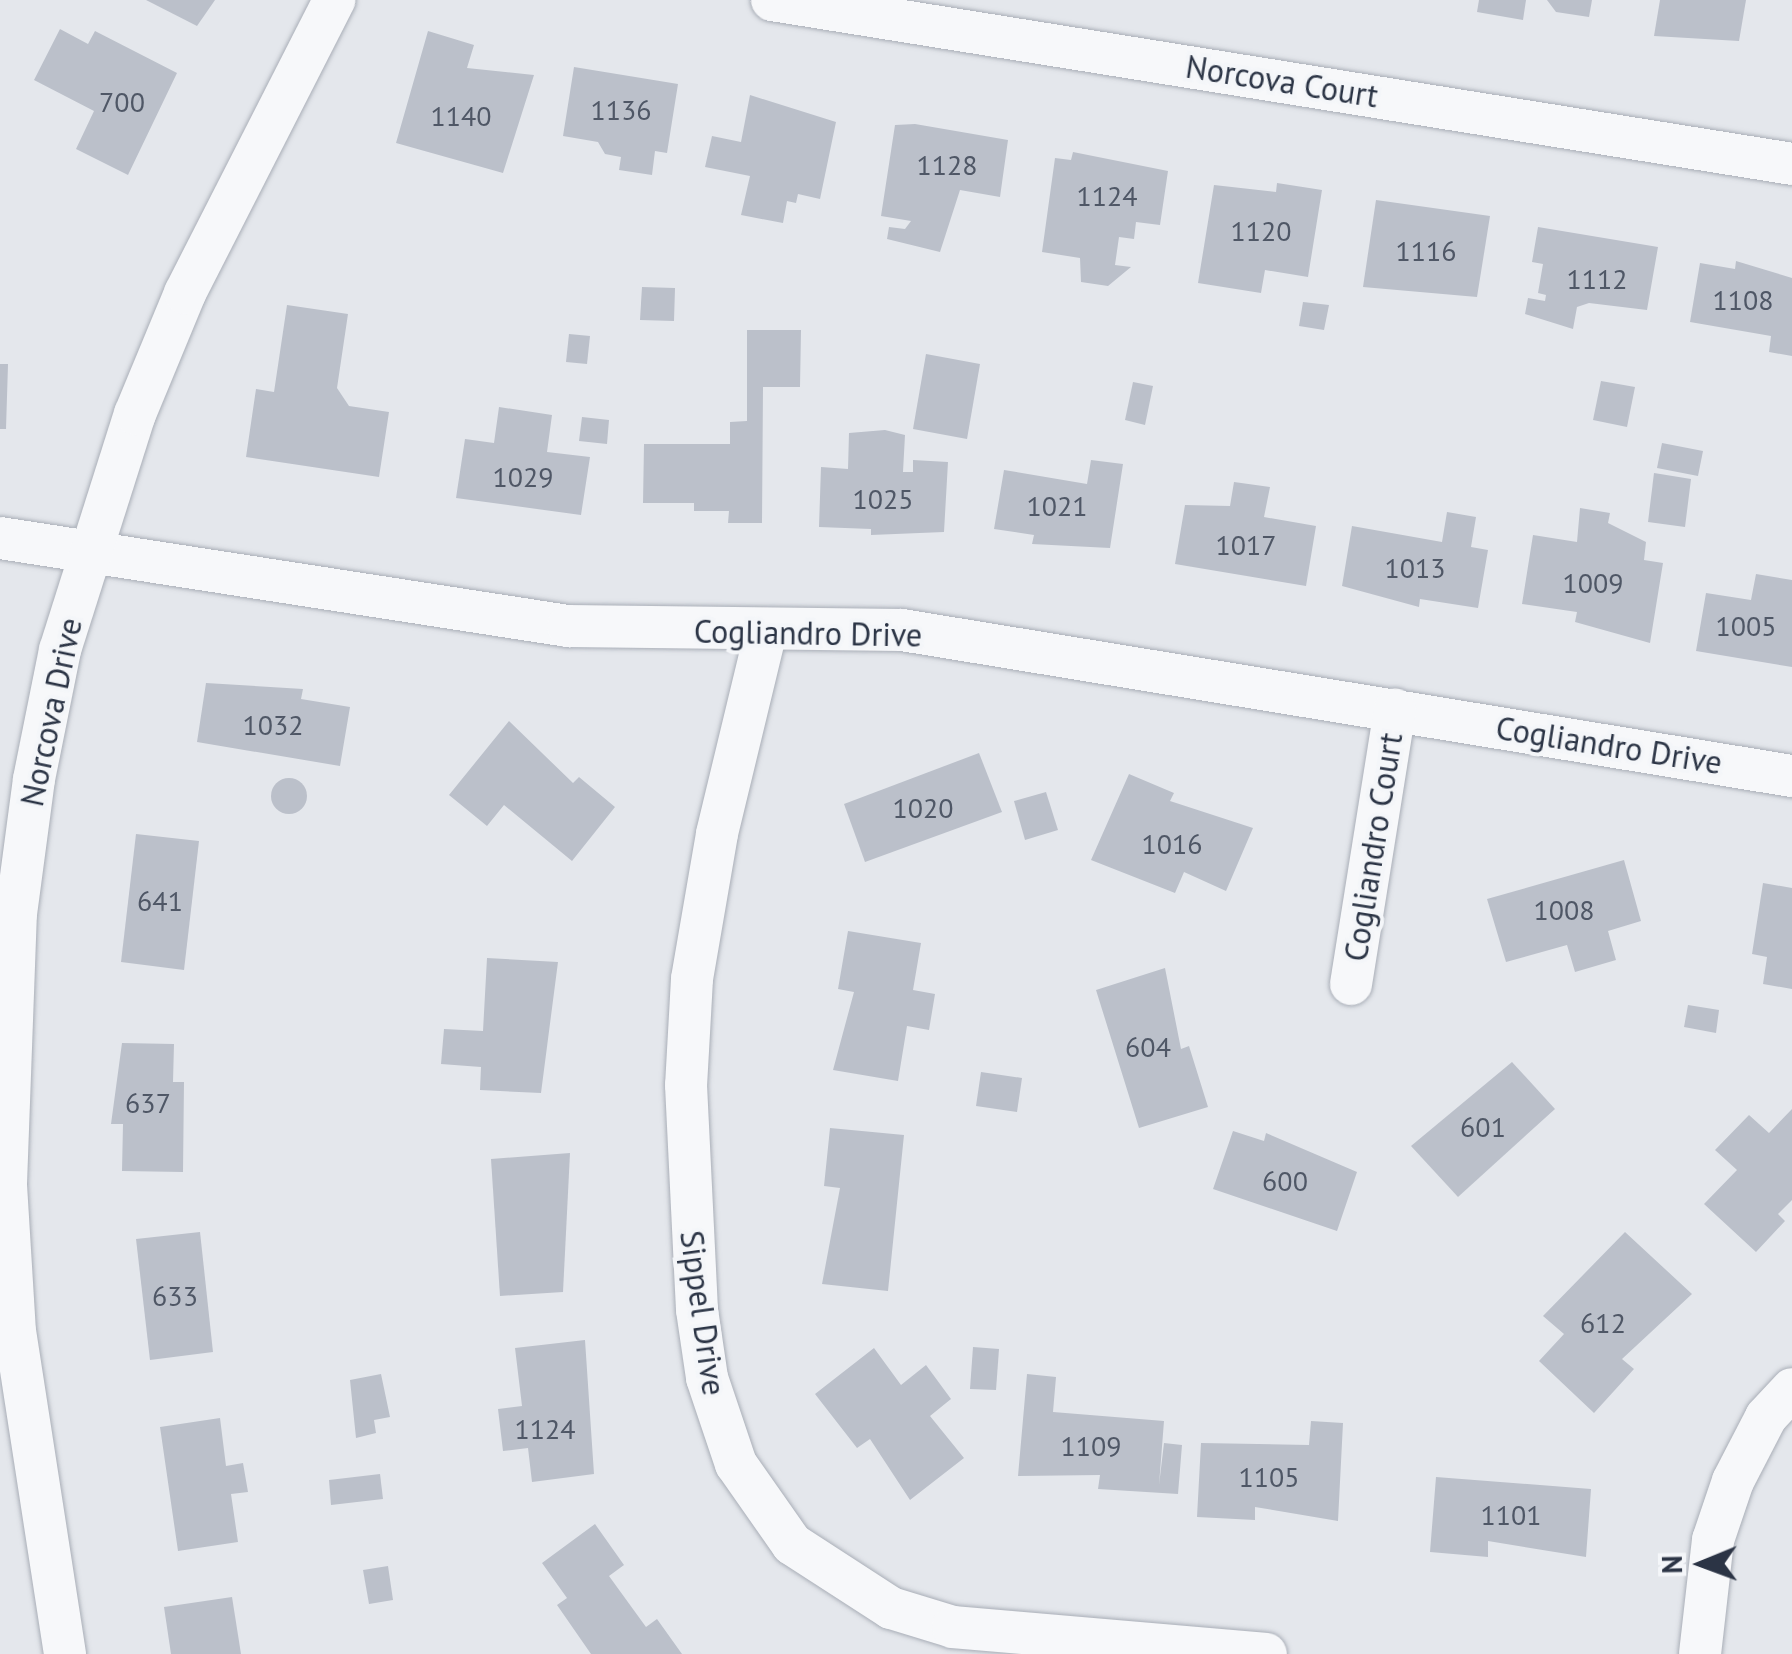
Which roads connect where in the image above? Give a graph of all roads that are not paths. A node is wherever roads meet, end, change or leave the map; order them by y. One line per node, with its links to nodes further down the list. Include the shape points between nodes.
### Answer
1 (334, 0): 5 (street, Norcova Drive, via 185,293)
2 (772, 0): 3 (street, Norcova Court)
3 (1792, 164)
4 (0, 538): 5 (street, Cogliandro Drive)
5 (88, 551): 6 (street, Cogliandro Drive, via 568,626); 11 (street, Norcova Drive, via 34,780 8,1013 6,1184 15,1332)
6 (766, 631): 7 (street, Cogliandro Drive, via 902,630); 12 (street, Sippel Drive, via 714,852 692,980 686,1085 697,1310 707,1378 736,1464 792,1544 891,1608 954,1627)
7 (1395, 710): 8 (street, Cogliandro Drive); 9 (street, Cogliandro Court)
8 (1792, 776)
9 (1351, 984)
10 (1792, 1389): 13 (street, via 1766,1417 1732,1481 1713,1540)
11 (65, 1654)
12 (1266, 1654)
13 (1700, 1654)

